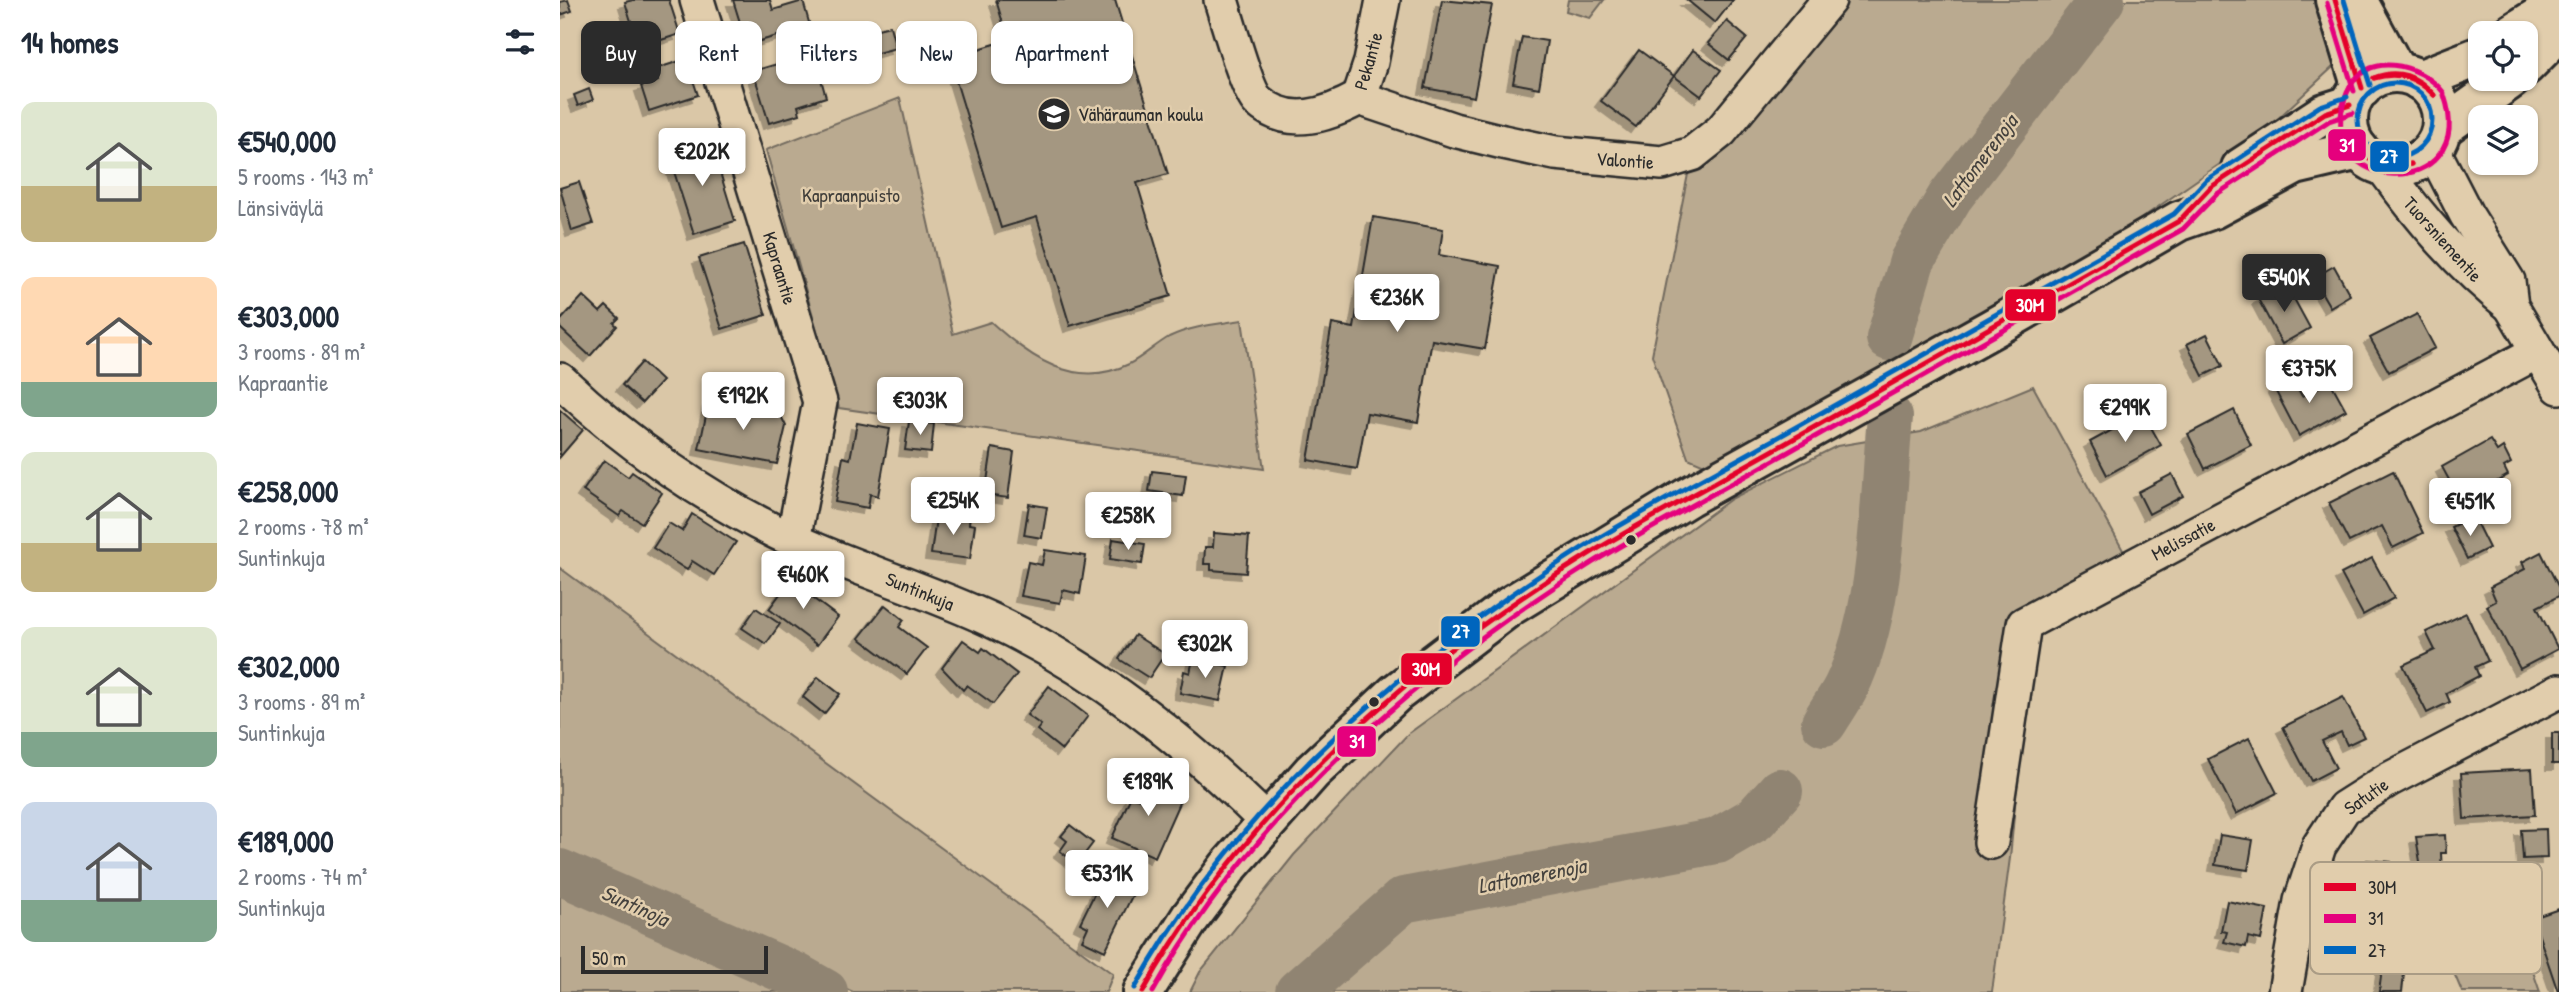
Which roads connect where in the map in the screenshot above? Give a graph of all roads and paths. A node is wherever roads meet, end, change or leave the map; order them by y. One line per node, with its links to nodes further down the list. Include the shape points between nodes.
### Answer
1 (697, 0): 23 (street, Kapraantie, via 820,402)
2 (1221, 0): 14 (street, Pekantie, via 1256,100 1297,117 1331,113)
3 (1383, 0): 14 (street, Pekantie)
4 (1829, 0): 14 (street, Valontie, via 1721,131 1692,154 1662,163 1628,163 1503,142)
5 (2335, 0): 15 (main road)
6 (2357, 0): 12 (main road)
7 (2559, 4): 8 (main road)
8 (2533, 21)
9 (2559, 32): 10 (main road)
10 (2538, 53)
11 (2468, 59): 12 (main road)
12 (2408, 76): 15 (main road, via 2381,75); 16 (main road, via 2436,97 2442,112)
13 (2496, 91): 16 (main road)
14 (1359, 97)
15 (2356, 97): 17 (main road, via 2351,135); 18 (main road, via 2211,187)
16 (2437, 138): 17 (main road, via 2413,164 2397,167); 19 (street, Tuorsniementie, via 2466,214 2508,281)
17 (2370, 158): 18 (main road, via 2295,165 2213,209); 19 (street, Tuorsniementie, via 2424,223)
18 (2179, 221): 25 (main road, via 1544,583 1441,655 1396,693 1347,737)
19 (2511, 306): 20 (street, Tuorsniementie)
20 (2537, 352): 22 (street, Tuorsniementie); 26 (street, Melissatie, via 2024,624)
21 (560, 380): 23 (street, Suntinkuja, via 594,412 660,460)
22 (2559, 387)
23 (793, 540): 25 (street, Suntinkuja, via 991,620 1082,668 1173,734)
24 (2559, 691): 27 (street, Satutie, via 2388,780 2344,808)
25 (1267, 822): 29 (main road, via 1190,918)
26 (1991, 842)
27 (2314, 862)
28 (2310, 874): 30 (street, Satutie)
29 (1143, 992)
30 (2285, 992)

